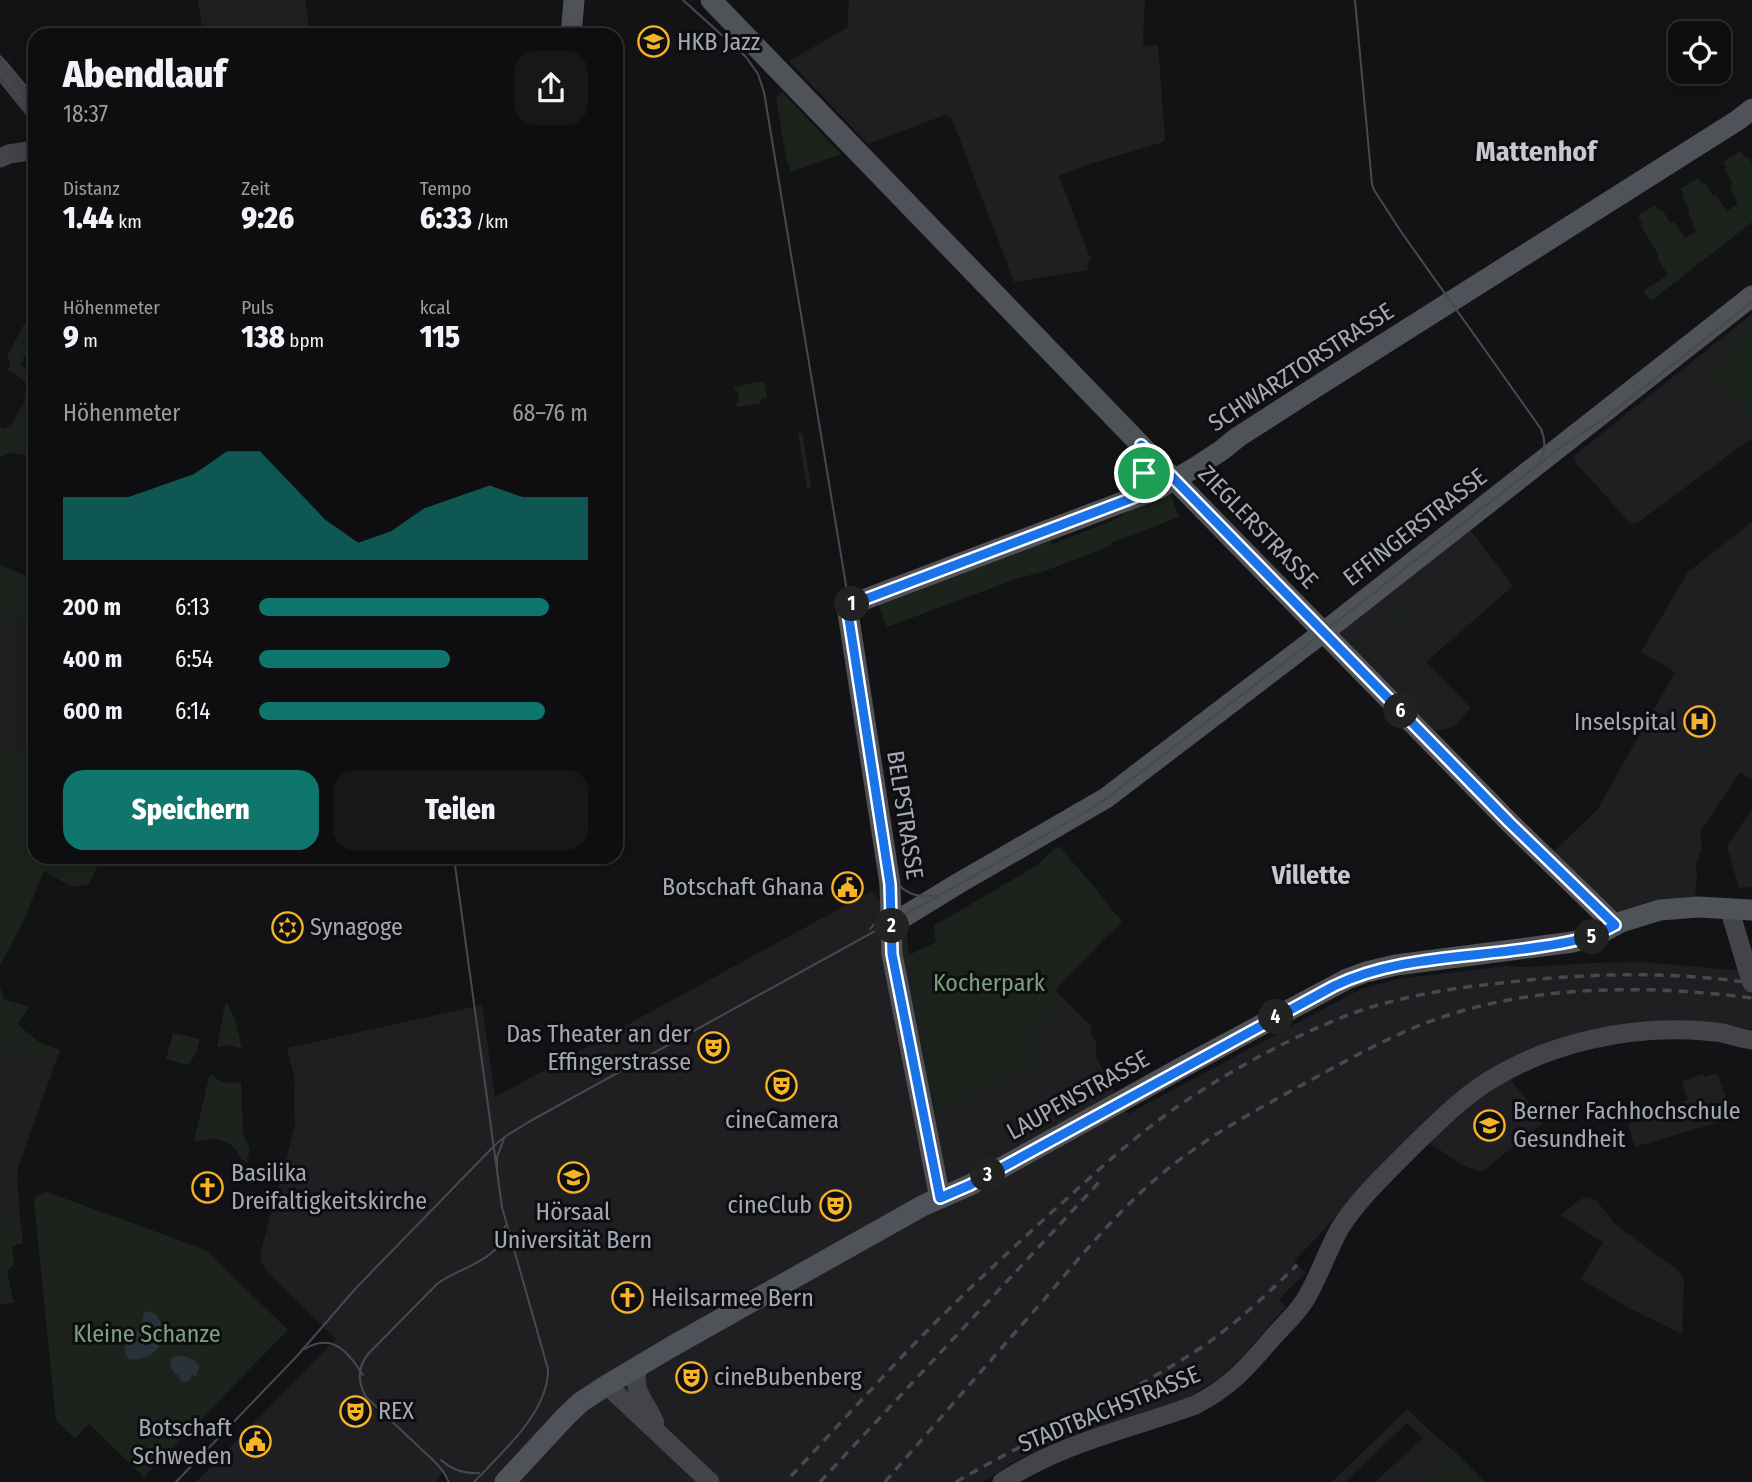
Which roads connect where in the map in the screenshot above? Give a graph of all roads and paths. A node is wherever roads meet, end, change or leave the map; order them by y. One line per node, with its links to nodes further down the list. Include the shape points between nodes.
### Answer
1 (574, 0): 3 (main road)
2 (711, 0): 11 (main road, ZIEGLERSTRASSE)
3 (572, 28)
4 (0, 68): 5 (main road)
5 (28, 102)
6 (1752, 109): 12 (main road, SCHWARZTORSTRASSE)
7 (28, 138): 9 (main road)
8 (28, 151): 9 (main road)
9 (5, 156)
10 (1752, 296): 15 (main road, EFFINGERSTRASSE)
11 (1141, 445): 12 (main road, ZIEGLERSTRASSE); 13 (main road, via 1144,473)
12 (1175, 480): 13 (main road, SCHWARZTORSTRASSE); 15 (main road, ZIEGLERSTRASSE)
13 (1135, 497): 14 (main road, SCHWARZTORSTRASSE)
14 (847, 606): 18 (main road, BELPSTRASSE)
15 (1324, 632): 18 (main road, EFFINGERSTRASSE, via 1103,800); 19 (main road, ZIEGLERSTRASSE)
16 (1729, 908): 17 (main road, LAUPENSTRASSE); 19 (main road, LAUPENSTRASSE, via 1660,910); 20 (main road)
17 (1752, 910)
18 (892, 924): 22 (main road, BELPSTRASSE, via 892,954)
19 (1615, 925): 22 (main road, LAUPENSTRASSE, via 1573,942 1396,965 1357,975)
20 (1750, 976)
21 (1752, 1040): 28 (main road, STADTBACHSTRASSE, via 1704,1031 1620,1034 1546,1053 1488,1082 1443,1116 1357,1206 1304,1300 1225,1388 1180,1411 1069,1446)
22 (940, 1198): 23 (main road, LAUPENSTRASSE)
23 (638, 1367): 24 (main road, LAUPENSTRASSE); 25 (main road, via 637,1389)
24 (601, 1389): 25 (main road, via 646,1434); 26 (main road, LAUPENSTRASSE, via 560,1422)
25 (660, 1437): 27 (main road)
26 (506, 1482)
27 (710, 1482)
28 (1002, 1482)

